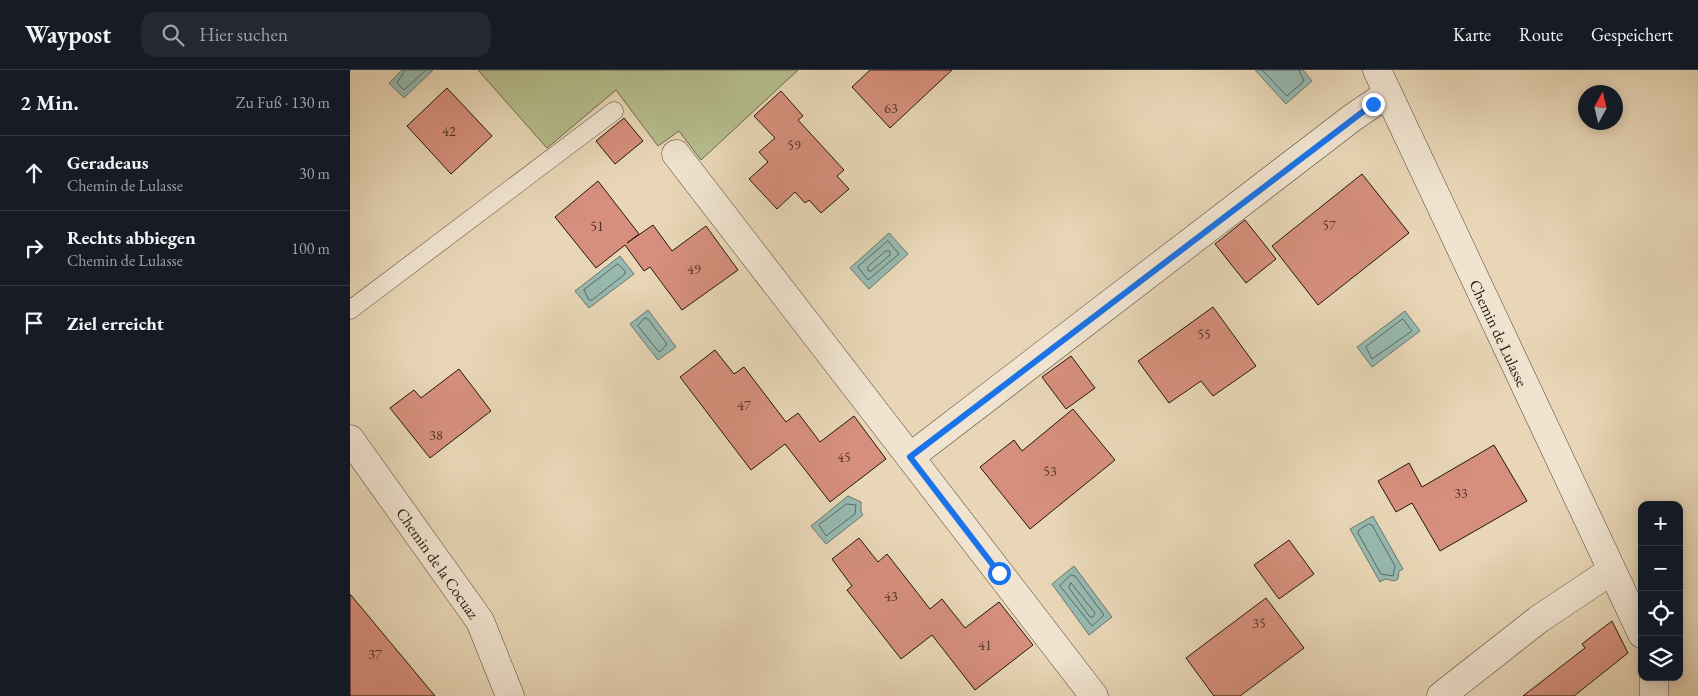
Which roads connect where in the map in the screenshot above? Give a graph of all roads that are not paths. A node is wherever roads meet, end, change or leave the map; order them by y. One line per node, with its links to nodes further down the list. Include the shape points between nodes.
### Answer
1 (1377, 70): 2 (street, Chemin de Lulasse)
2 (1387, 94): 7 (street); 8 (street, Chemin de Lulasse)
3 (614, 111): 5 (lane)
4 (676, 154): 7 (street)
5 (350, 310)
6 (350, 439): 11 (street, Chemin de la Cocuaz, via 480,621)
7 (910, 457): 12 (street)
8 (1611, 571): 9 (street, Chemin de Lulasse); 13 (street, via 1539,619)
9 (1638, 626)
10 (1654, 681): 14 (street)
11 (510, 696)
12 (1094, 696)
13 (1441, 696)
14 (1654, 696)

